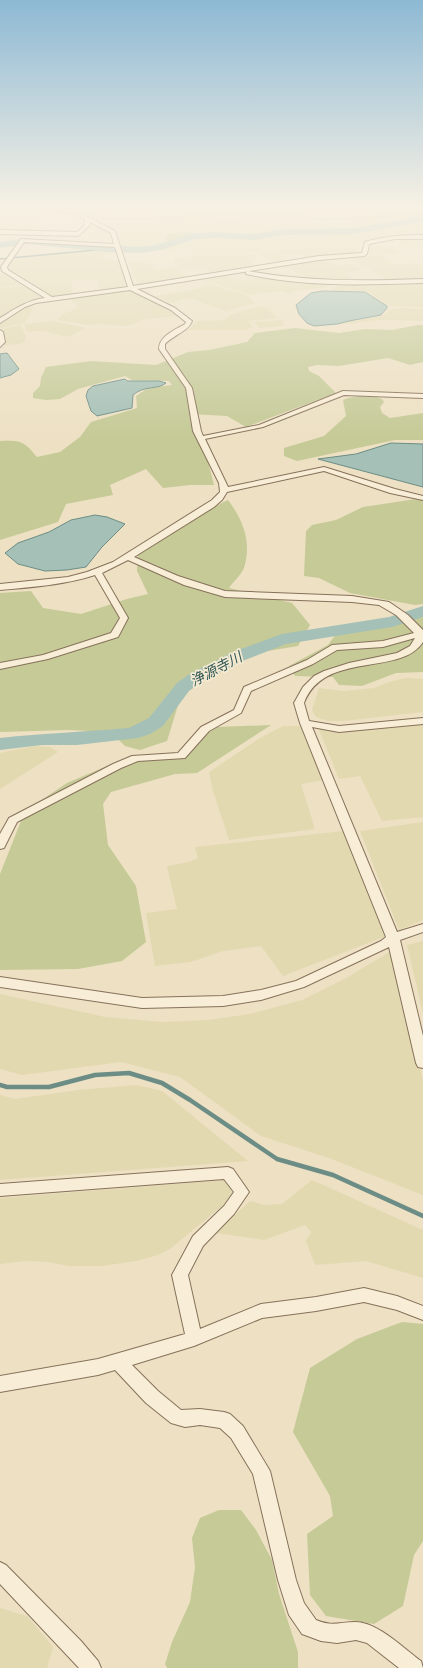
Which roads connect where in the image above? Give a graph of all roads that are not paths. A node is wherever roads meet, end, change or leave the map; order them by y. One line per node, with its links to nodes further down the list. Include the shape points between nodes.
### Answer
1 (24, 283): 5 (street)
2 (129, 283): 4 (street)
3 (164, 283): 4 (street)
4 (131, 288): 5 (street); 10 (street, via 173,309 189,321 188,325 168,337 162,344 162,349 189,388 197,431)
5 (51, 299): 6 (street, via 28,304)
6 (0, 321)
7 (0, 332): 8 (street)
8 (0, 345)
9 (423, 396): 10 (street, via 343,393 261,426)
10 (201, 438): 11 (street)
11 (225, 490): 12 (street, via 324,469); 13 (street, via 208,506)
12 (423, 498)
13 (128, 557): 14 (street); 16 (street, via 170,577 225,594 352,599 384,604 398,611)
14 (97, 572): 15 (street, via 63,580); 17 (street, via 124,618 115,635 45,657)
15 (0, 587)
16 (419, 632): 19 (street, via 420,639 415,647 407,652 335,670 310,684 299,703); 20 (street, via 383,644 335,647 310,662 247,689 238,710 205,729 181,756 136,758 117,766 13,820)
17 (0, 666)
18 (423, 721): 19 (street, via 339,729)
19 (305, 723): 22 (street)
20 (0, 845)
21 (423, 928): 22 (street)
22 (393, 938): 23 (street, via 300,984 261,995 223,1001 142,1003); 24 (street)
23 (0, 982)
24 (422, 1055)
25 (0, 1190): 27 (street, via 228,1172 242,1192 229,1210 198,1240 180,1275)
26 (423, 1313): 27 (street, via 364,1295 261,1311)
27 (194, 1339): 28 (street)
28 (118, 1361): 29 (street, via 98,1367); 32 (street, via 152,1397 177,1417 184,1419 200,1416 224,1420 237,1432 261,1471 287,1580 296,1608 309,1627 321,1632 337,1634 356,1631 372,1635)
29 (0, 1384)
30 (0, 1570): 31 (street)
31 (91, 1668)
32 (414, 1668)

